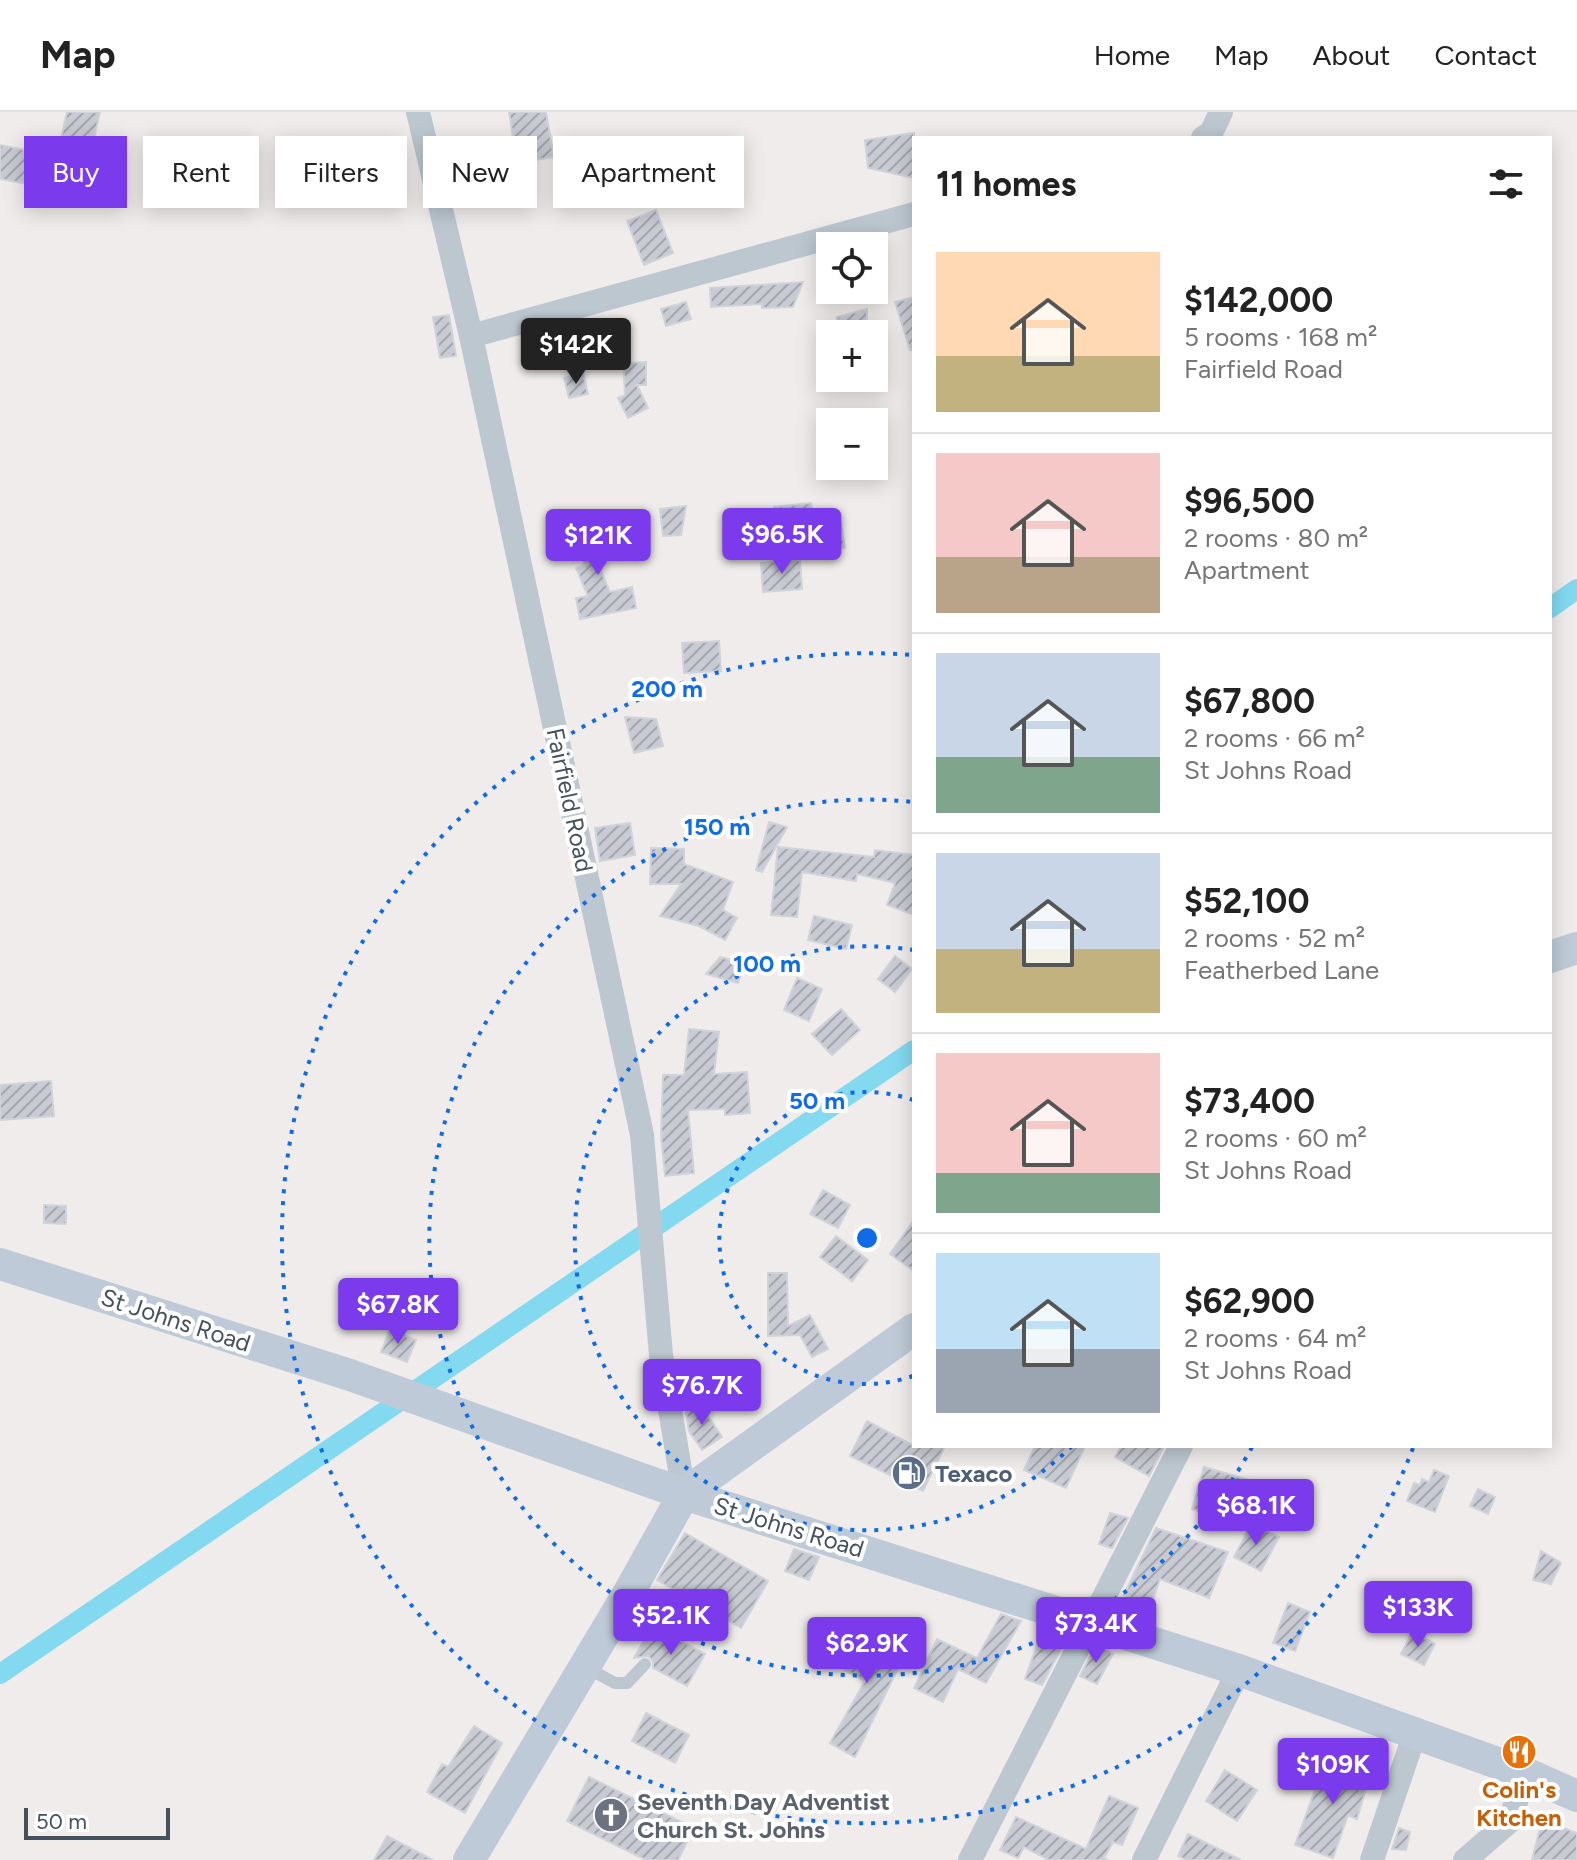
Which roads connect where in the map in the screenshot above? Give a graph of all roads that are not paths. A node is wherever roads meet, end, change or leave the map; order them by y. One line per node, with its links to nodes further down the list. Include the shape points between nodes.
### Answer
1 (418, 112): 5 (street, Fairfield Road)
2 (1221, 112): 3 (street)
3 (1206, 136)
4 (912, 215): 5 (street)
5 (471, 336): 11 (street, Fairfield Road, via 642,1135 661,1355)
6 (1577, 948): 7 (main road)
7 (1552, 956)
8 (0, 1264): 11 (main road, St Johns Road, via 350,1375)
9 (912, 1330): 11 (main road)
10 (1180, 1448): 13 (street)
11 (684, 1494): 12 (main road); 13 (main road, St Johns Road)
12 (628, 1594): 14 (lane, via 653,1607); 16 (main road)
13 (1090, 1623): 17 (main road, St Johns Road); 22 (street)
14 (660, 1630)
15 (645, 1664): 16 (lane, via 627,1683 615,1683)
16 (585, 1667): 21 (main road)
17 (1239, 1670): 18 (main road, St Johns Road); 23 (street)
18 (1415, 1733): 19 (main road, St Johns Road); 24 (street)
19 (1525, 1773): 20 (main road, St Johns Road); 25 (street, via 1510,1821)
20 (1577, 1796)
21 (469, 1860)
22 (970, 1860)
23 (1144, 1860)
24 (1372, 1860)
25 (1465, 1860)

